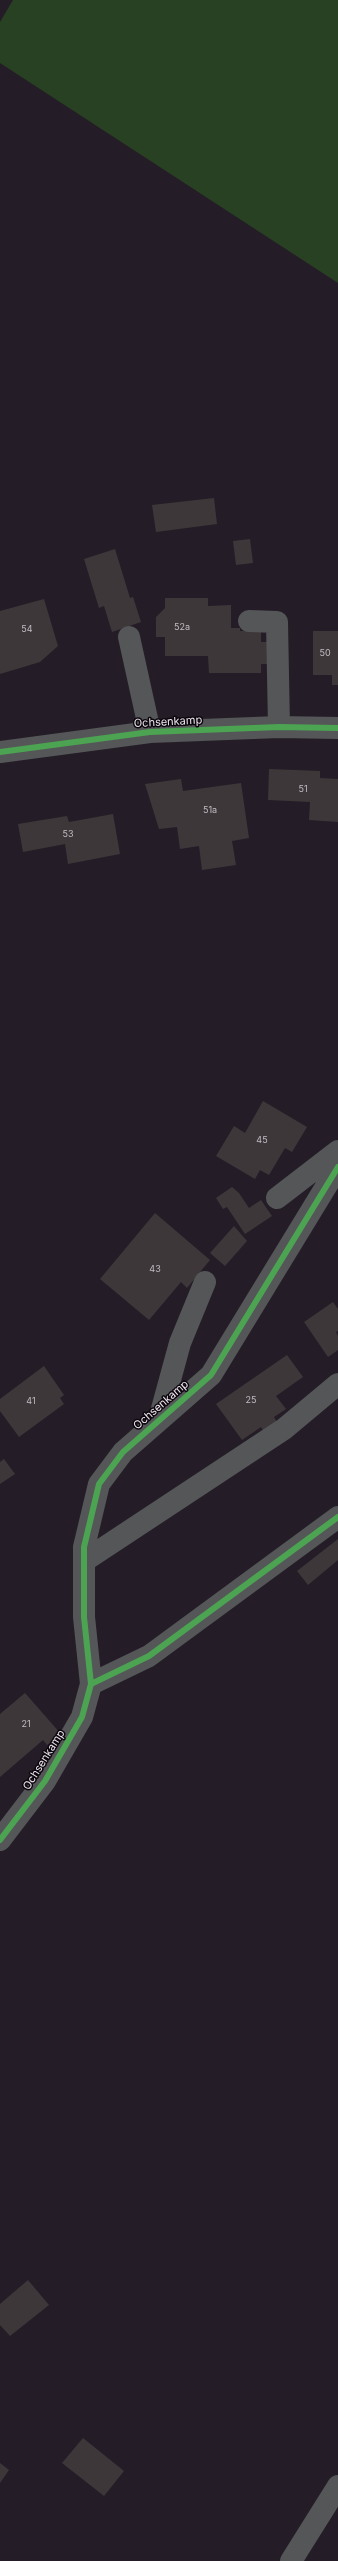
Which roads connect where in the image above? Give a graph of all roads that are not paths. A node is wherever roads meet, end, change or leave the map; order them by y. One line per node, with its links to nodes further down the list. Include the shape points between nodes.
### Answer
1 (249, 621): 3 (street, via 277,622)
2 (129, 637): 5 (street)
3 (280, 727): 4 (street, Ochsenkamp); 5 (street, Ochsenkamp)
4 (338, 728)
5 (150, 732): 6 (street, Ochsenkamp)
6 (0, 752)
7 (338, 1151): 9 (street)
8 (338, 1166): 12 (street, Ochsenkamp, via 211,1375)
9 (277, 1198)
10 (205, 1282): 12 (street, via 180,1343)
11 (338, 1384): 14 (street, via 284,1429)
12 (159, 1420): 14 (street, Ochsenkamp, via 123,1452 99,1484 84,1546)
13 (338, 1517): 15 (street, via 149,1656)
14 (84, 1561): 15 (street, Ochsenkamp, via 84,1617)
15 (91, 1684): 16 (street, Ochsenkamp, via 82,1717 49,1775)
16 (0, 1840)
17 (338, 2486): 18 (street)
18 (292, 2561)

